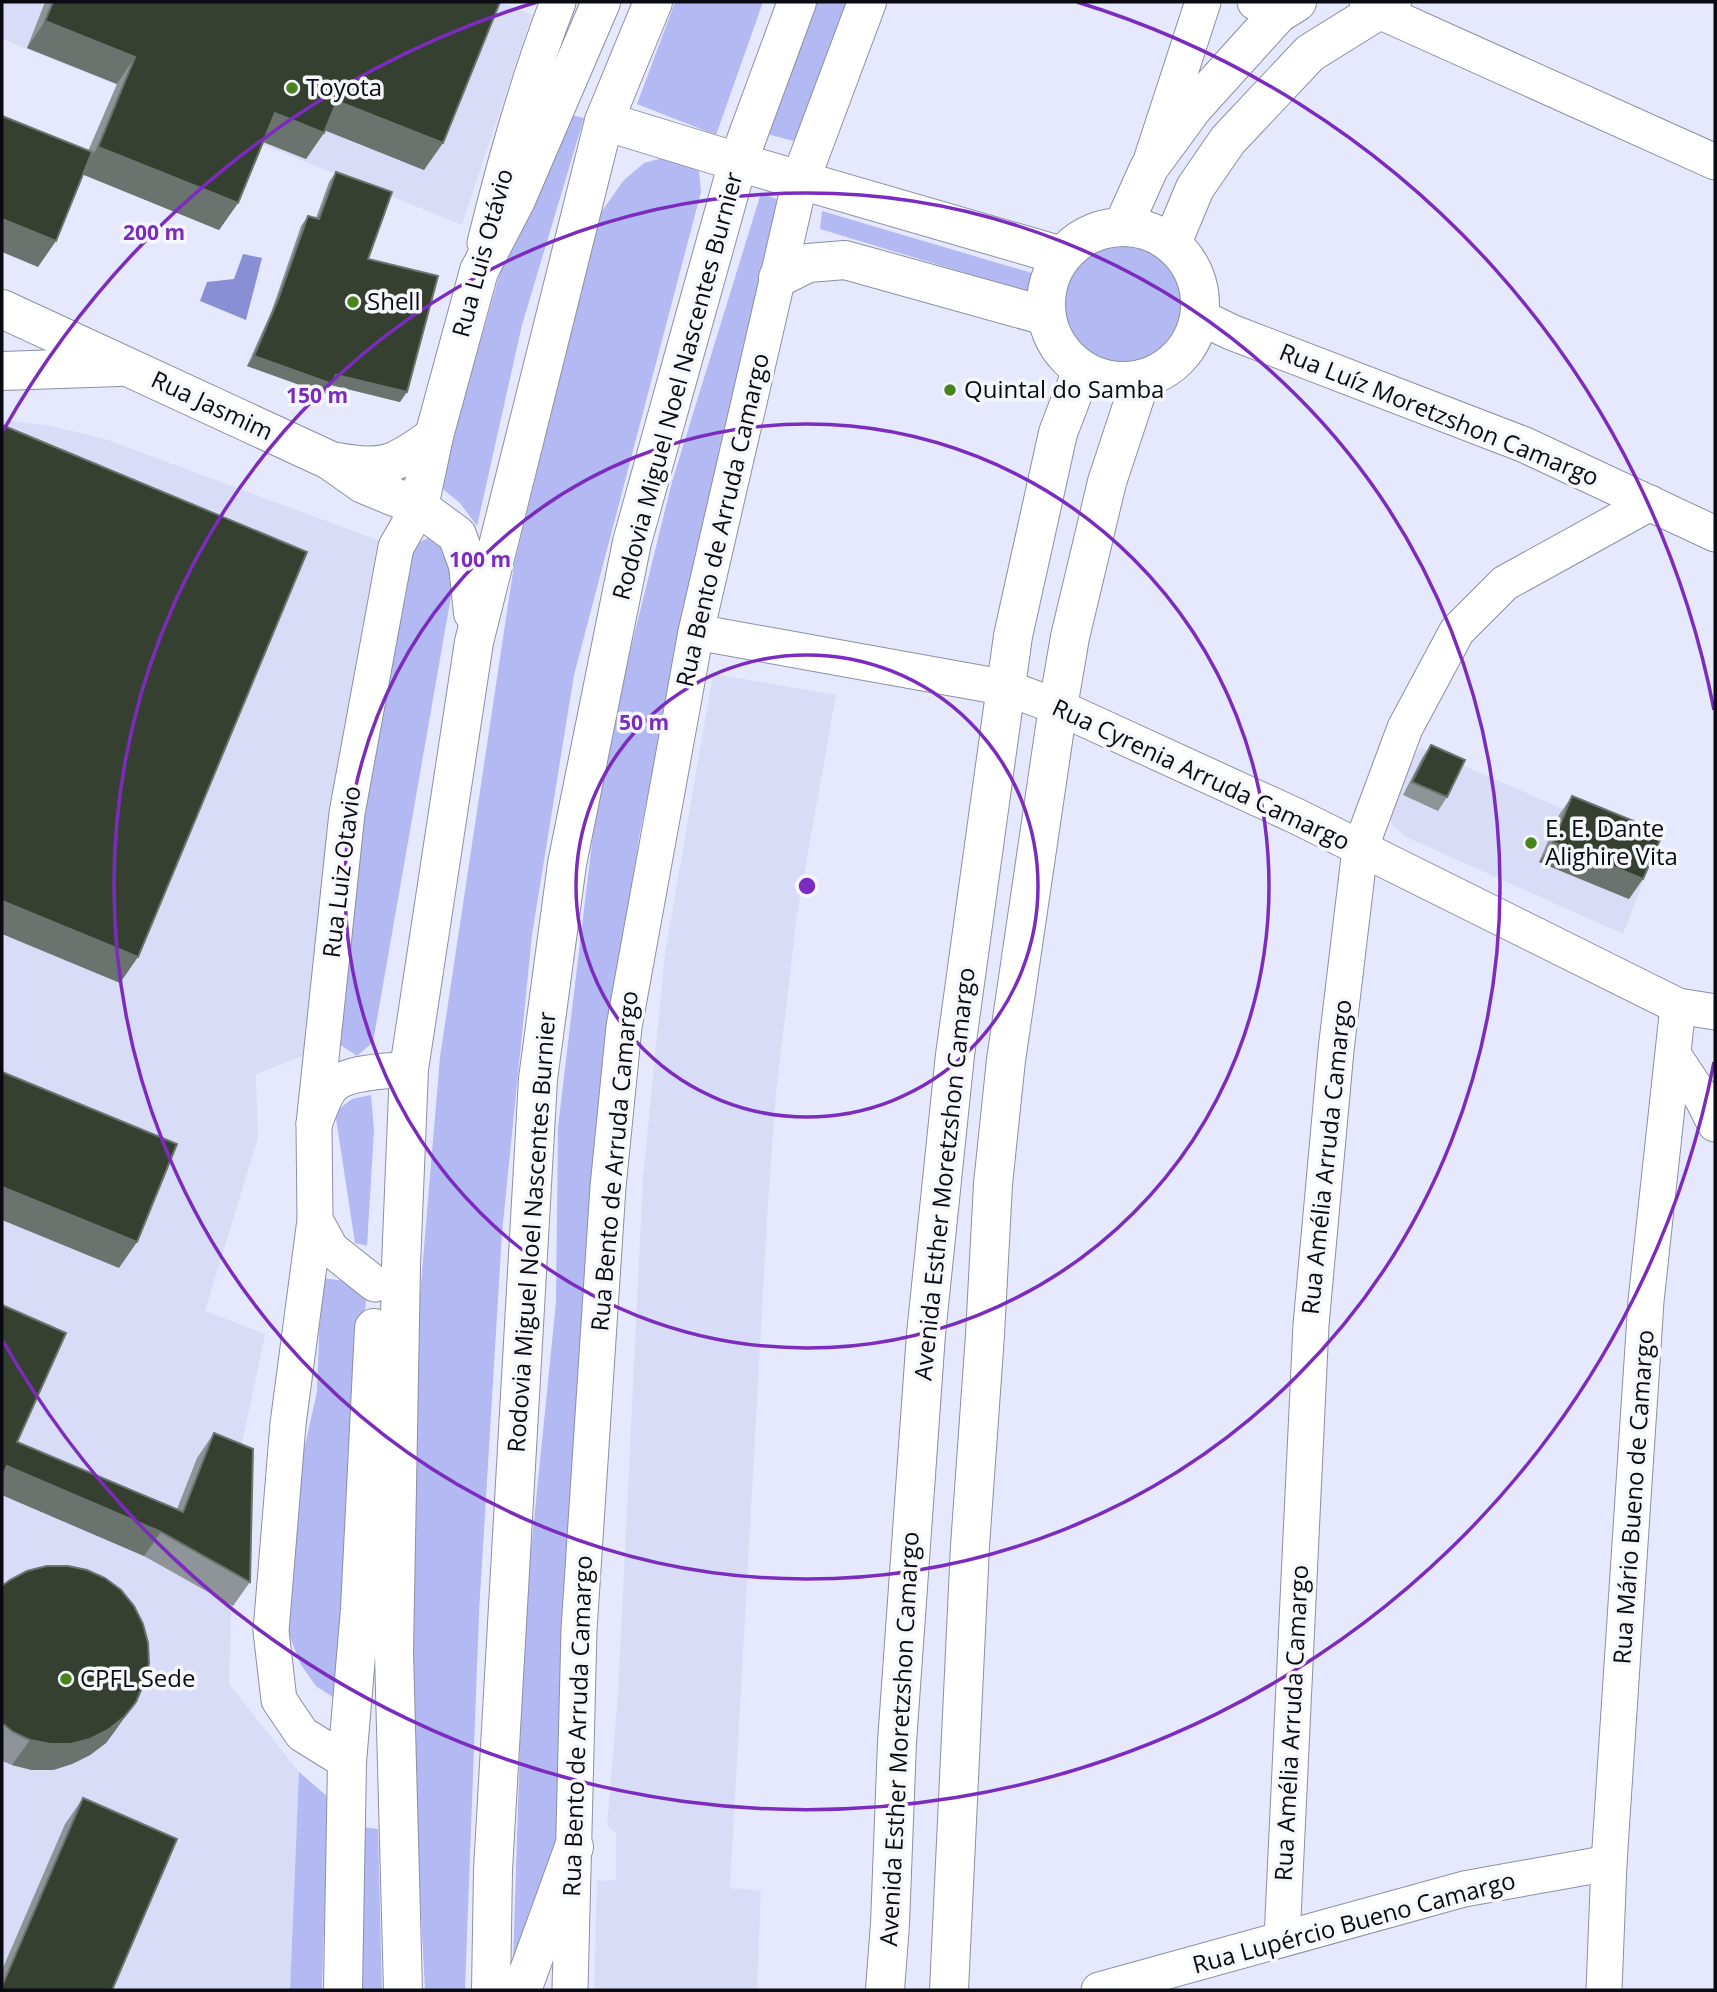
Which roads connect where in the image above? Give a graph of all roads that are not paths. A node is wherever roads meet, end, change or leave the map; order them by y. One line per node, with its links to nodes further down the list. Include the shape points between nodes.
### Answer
1 (558, 2): 19 (street, Rua Luis Otávio, via 498,188)
2 (601, 2): 19 (main road, via 516,200)
3 (653, 2): 11 (main road)
4 (790, 2): 10 (main road)
5 (797, 2): 10 (main road, Rodovia Miguel Noel Nascentes Burnier)
6 (867, 2): 15 (main road)
7 (1203, 2): 14 (street)
8 (1379, 5): 13 (street); 17 (main road, via 1310,53 1228,140 1195,188)
9 (1277, 6): 14 (main road)
10 (777, 55): 12 (main road, Rodovia Miguel Noel Nascentes Burnier)
11 (604, 121): 12 (main road); 36 (main road)
12 (738, 162): 15 (main road); 54 (main road, Rodovia Miguel Noel Nascentes Burnier, via 632,542 565,877 538,1079)
13 (1715, 162)
14 (1149, 168): 16 (main road)
15 (800, 181): 18 (main road); 20 (street, Rua Bento de Arruda Camargo)
16 (1123, 226): 17 (main road, via 1149,230); 18 (main road, via 1100,229)
17 (1172, 243): 23 (main road, via 1190,264 1200,289)
18 (1062, 256): 22 (main road, via 1047,284)
19 (478, 271): 30 (main road, Rua Luis Otávio)
20 (778, 278): 22 (main road, via 808,262 845,260); 35 (street, Rua Bento de Arruda Camargo)
21 (2, 309): 25 (main road, Rua Jasmim)
22 (1046, 316): 27 (main road, via 1065,356)
23 (1200, 317): 29 (main road, via 1193,339 1180,357); 32 (street, Rua Luíz Moretzshon Camargo, via 1525,445)
24 (2, 329): 25 (street)
25 (45, 331): 26 (main road, Rua Jasmim)
26 (128, 367): 28 (main road); 31 (main road, Rua Jasmim)
27 (1082, 370): 29 (main road, via 1121,382); 37 (main road, Avenida Esther Moretzshon Camargo, via 1058,433 1013,636)
28 (2, 371)
29 (1141, 379): 38 (main road, Avenida Esther Moretzshon Camargo, via 1107,482)
30 (434, 436): 31 (main road, via 392,463 373,466); 33 (main road, Rua Luis Otávio)
31 (329, 460): 33 (main road, Rua Jasmim, via 363,484)
32 (1650, 503): 34 (street, Rua Luíz Moretzshon Camargo); 39 (street, Rua Amélia Arruda Camargo, via 1505,583 1457,631 1405,728)
33 (419, 507): 36 (main road, Rua Jasmim, via 457,535 468,565); 44 (street, Rua Luiz Otavio, via 396,547 347,813)
34 (1715, 534)
35 (696, 632): 37 (street, Rua Cyrenia Arruda Camargo); 49 (street, Rua Bento de Arruda Camargo, via 624,1027 607,1200 579,1630)
36 (474, 642): 43 (main road)
37 (1007, 688): 38 (street, Rua Cyrenia Arruda Camargo); 57 (main road, Avenida Esther Moretzshon Camargo, via 939,1194 897,1742)
38 (1058, 708): 39 (street, Rua Cyrenia Arruda Camargo); 58 (main road, Avenida Esther Moretzshon Camargo, via 1006,1060 993,1184)
39 (1360, 849): 40 (street, Rua Cyrenia Arruda Camargo); 51 (street, Rua Amélia Arruda Camargo, via 1311,1325)
40 (1678, 1006): 41 (street, Rua Cyrenia Arruda Camargo); 42 (street, Rua Mário Bueno de Camargo)
41 (1715, 1012)
42 (1674, 1056): 45 (street); 50 (street, Rua Mário Bueno de Camargo, via 1646,1301)
43 (409, 1069): 44 (street, via 341,1080 330,1088); 47 (main road)
44 (314, 1124): 46 (street, Rua Luiz Otavio)
45 (1715, 1124)
46 (315, 1220): 47 (street, via 331,1249); 48 (street, Rua Luiz Otavio, via 288,1424 271,1631 279,1700 302,1734)
47 (388, 1274): 48 (main road); 53 (main road)
48 (347, 1762): 52 (main road)
49 (574, 1847): 55 (main road); 56 (street, Rua Bento de Arruda Camargo)
50 (1609, 1863): 51 (street, Rua Lupércio Bueno Camargo, via 1464,1889); 60 (street, Rua Mário Bueno de Camargo)
51 (1282, 1939): 59 (street, Rua Lupércio Bueno Camargo)
52 (343, 1990)
53 (404, 1990)
54 (491, 1990)
55 (522, 1990)
56 (570, 1990)
57 (885, 1990)
58 (949, 1990)
59 (1100, 1990)
60 (1604, 1990)

